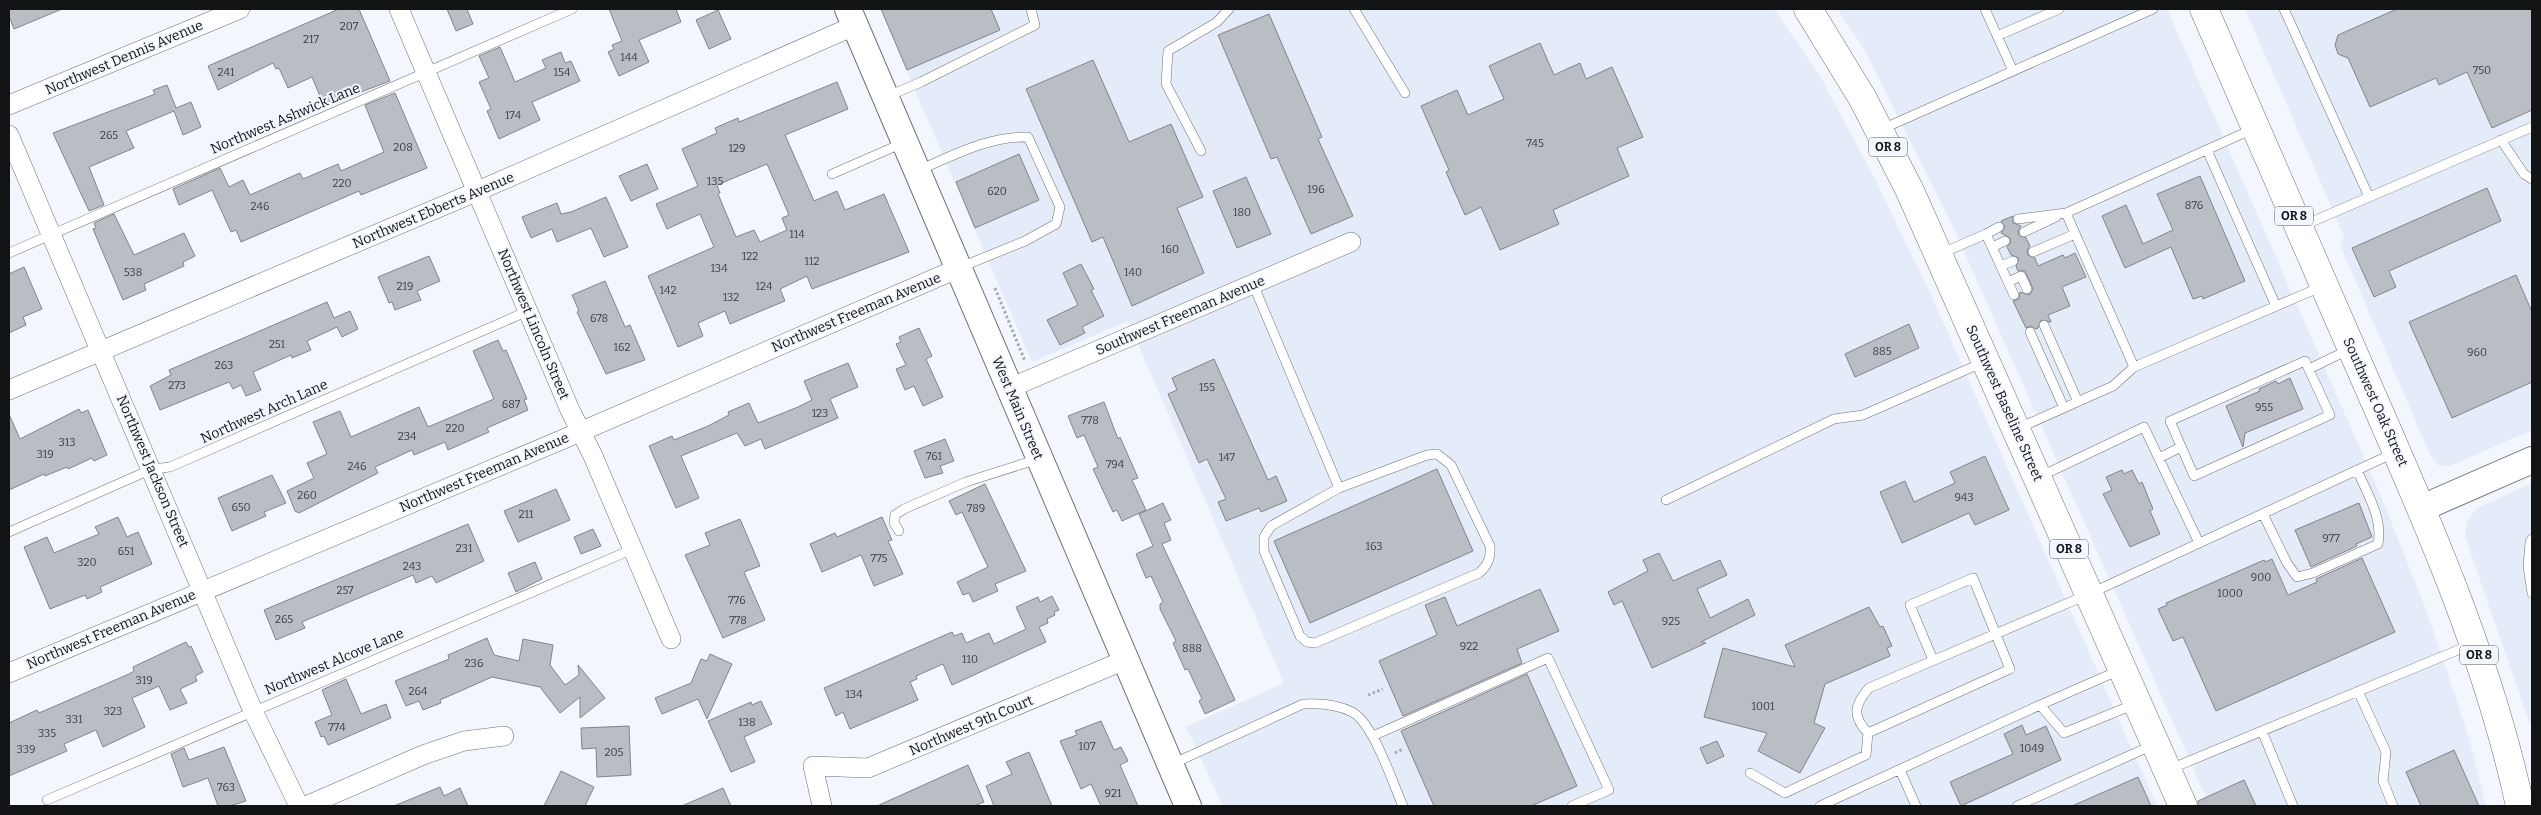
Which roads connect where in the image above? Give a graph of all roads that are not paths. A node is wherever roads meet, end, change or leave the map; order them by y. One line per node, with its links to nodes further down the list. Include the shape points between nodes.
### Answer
1 (240, 9): 19 (street, Northwest Dennis Avenue)
2 (399, 9): 16 (street, Northwest Lincoln Street)
3 (572, 9): 16 (lane, Northwest Ashwick Lane)
4 (1032, 9): 18 (lane, via 1035,25)
5 (1229, 9): 27 (lane, via 1216,22 1168,50 1166,84)
6 (1354, 9): 17 (lane)
7 (1808, 9): 22 (highway, Southwest Baseline Street / OR 8)
8 (1985, 9): 14 (lane)
9 (2059, 9): 14 (lane)
10 (2153, 9): 15 (lane)
11 (2204, 9): 21 (highway, Southwest Oak Street / OR 8)
12 (2285, 9): 32 (lane)
13 (852, 17): 18 (street, West Main Street); 31 (street, Northwest Ebberts Avenue)
14 (1997, 36): 15 (lane)
15 (2013, 71): 22 (lane)
16 (426, 73): 31 (street, Northwest Lincoln Street); 38 (lane, Northwest Ashwick Lane)
17 (1405, 94)
18 (886, 97): 25 (street, West Main Street)
19 (9, 105)
20 (2532, 127): 24 (lane)
21 (2256, 128): 26 (lane); 35 (highway, Southwest Oak Street / OR 8)
22 (1880, 130): 46 (highway, Southwest Baseline Street / OR 8)
23 (9, 134): 38 (street, Northwest Jackson Street)
24 (2501, 140): 30 (lane, via 2524,174); 32 (lane)
25 (905, 142): 28 (street, West Main Street); 29 (lane)
26 (2208, 150): 33 (lane); 55 (lane)
27 (1201, 151)
28 (918, 171): 49 (street, West Main Street); 49 (lane, via 974,146 1013,136 1028,136 1060,207 1056,224 1025,241)
29 (832, 174)
30 (2532, 179)
31 (478, 191): 56 (street, Northwest Lincoln Street); 60 (street, Northwest Ebberts Avenue)
32 (2369, 197): 35 (lane)
33 (2066, 212): 34 (lane); 37 (lane); 40 (lane)
34 (2018, 219)
35 (2299, 227): 52 (highway, Southwest Oak Street / OR 8)
36 (1998, 228): 39 (lane)
37 (2024, 232)
38 (51, 234): 45 (lane, Northwest Ashwick Lane); 60 (street, Northwest Jackson Street)
39 (1986, 234): 43 (lane); 46 (lane)
40 (2075, 234): 44 (lane); 62 (lane)
41 (2005, 241): 43 (lane)
42 (1351, 242): 51 (street, Southwest Freeman Avenue)
43 (1992, 247): 48 (lane)
44 (2033, 252)
45 (9, 253)
46 (1939, 254): 61 (highway, Southwest Baseline Street / OR 8)
47 (2014, 261): 48 (lane)
48 (2001, 266): 50 (lane)
49 (958, 268): 64 (street, West Main Street); 69 (street, Northwest Freeman Avenue)
50 (2008, 282): 53 (lane, via 2021,276); 54 (lane)
51 (1253, 284): 64 (street, Southwest Freeman Avenue); 78 (lane)
52 (2325, 285): 55 (lane); 59 (highway, Southwest Oak Street / OR 8)
53 (2027, 289)
54 (2014, 295)
55 (2276, 306): 62 (lane)
56 (528, 311): 69 (street, Northwest Lincoln Street); 75 (lane, Northwest Arch Lane, via 170,467)
57 (2044, 326): 66 (lane)
58 (2030, 332): 67 (lane)
59 (2352, 348): 63 (lane); 71 (highway, Southwest Oak Street / OR 8)
60 (101, 350): 65 (street, Northwest Ebberts Avenue); 75 (street, Northwest Jackson Street)
61 (1986, 361): 68 (highway, Southwest Baseline Street / OR 8); 79 (lane, via 1863,415 1834,419)
62 (2134, 367): 66 (lane, via 2113,386)
63 (2309, 369): 70 (lane, via 2305,361 2170,422); 70 (lane, via 2330,415 2194,476)
64 (1010, 388): 72 (street, West Main Street)
65 (9, 390)
66 (2078, 402): 67 (lane)
67 (2064, 408): 68 (lane)
68 (2016, 430): 77 (highway, Southwest Baseline Street / OR 8)
69 (581, 432): 86 (street, Northwest Lincoln Street); 87 (street, Northwest Freeman Avenue)
70 (2181, 447): 73 (lane)
71 (2397, 452): 76 (lane); 80 (highway, Southwest Oak Street / OR 8)
72 (1040, 458): 83 (lane, via 966,482 904,509 895,515 894,522); 93 (street, West Main Street)
73 (2159, 458): 77 (lane, via 2144,427); 85 (lane)
74 (2532, 460): 80 (street)
75 (152, 470): 82 (lane, Northwest Arch Lane); 87 (street, Northwest Jackson Street)
76 (2357, 470): 81 (lane); 81 (lane, via 2379,521 2378,544 2297,577)
77 (2038, 478): 89 (highway, Southwest Baseline Street / OR 8)
78 (1339, 488): 78 (lane, via 1272,526 1264,537 1264,551 1300,636 1307,642 1315,643 1479,573 1487,566 1490,546 1445,458 1437,454 1427,455)
79 (1666, 500)
80 (2422, 508): 92 (highway, Southwest Oak Street / OR 8)
81 (2263, 514): 85 (lane)
82 (9, 532)
83 (899, 532)
84 (2532, 539): 88 (lane, via 2528,568)
85 (2199, 543): 89 (lane)
86 (634, 549): 91 (street, Northwest Lincoln Street); 100 (lane, Northwest Alcove Lane)
87 (203, 590): 96 (street, Northwest Freeman Avenue); 100 (street, Northwest Jackson Street)
88 (2532, 593)
89 (2089, 594): 90 (lane); 95 (highway, Southwest Baseline Street / OR 8)
90 (1996, 633): 94 (lane); 94 (lane, via 1973,578 1910,605); 102 (lane, via 2010,669)
91 (671, 638)
92 (2475, 643): 97 (lane); 123 (highway, Southwest Oak Street / OR 8, via 2505,742)
93 (1125, 660): 106 (street, West Main Street); 113 (street, Northwest 9th Court, via 868,768 813,766)
94 (1933, 660): 102 (lane, via 1869,688 1857,706 1856,714 1859,724)
95 (2122, 669): 98 (highway, Southwest Baseline Street / OR 8); 99 (lane)
96 (9, 673)
97 (2358, 691): 101 (lane); 122 (lane, via 2386,752 2383,780)
98 (2137, 703): 99 (lane, via 2064,733); 105 (highway, Southwest Baseline Street / OR 8)
99 (2040, 705): 107 (lane)
100 (254, 711): 110 (lane, Northwest Alcove Lane); 111 (street, Northwest Jackson Street)
101 (2262, 731): 108 (lane); 121 (lane)
102 (1868, 733): 109 (lane, via 1866,755 1785,793)
103 (504, 736): 112 (street, via 464,741 423,755)
104 (1373, 736): 106 (lane, via 1353,712 1321,703 1303,704); 115 (lane); 116 (lane, via 1548,658 1609,790)
105 (2155, 744): 108 (highway, Southwest Baseline Street / OR 8); 119 (lane)
106 (1170, 766): 114 (street, West Main Street)
107 (1900, 770): 117 (lane); 118 (lane)
108 (2167, 770): 120 (highway, Southwest Baseline Street / OR 8)
109 (1750, 773)
110 (47, 800)
111 (299, 806)
112 (306, 806)
113 (822, 806)
114 (1188, 806)
115 (1402, 806)
116 (1572, 806)
117 (1820, 806)
118 (1916, 806)
119 (2017, 806)
120 (2183, 806)
121 (2293, 806)
122 (2393, 806)
123 (2520, 806)

